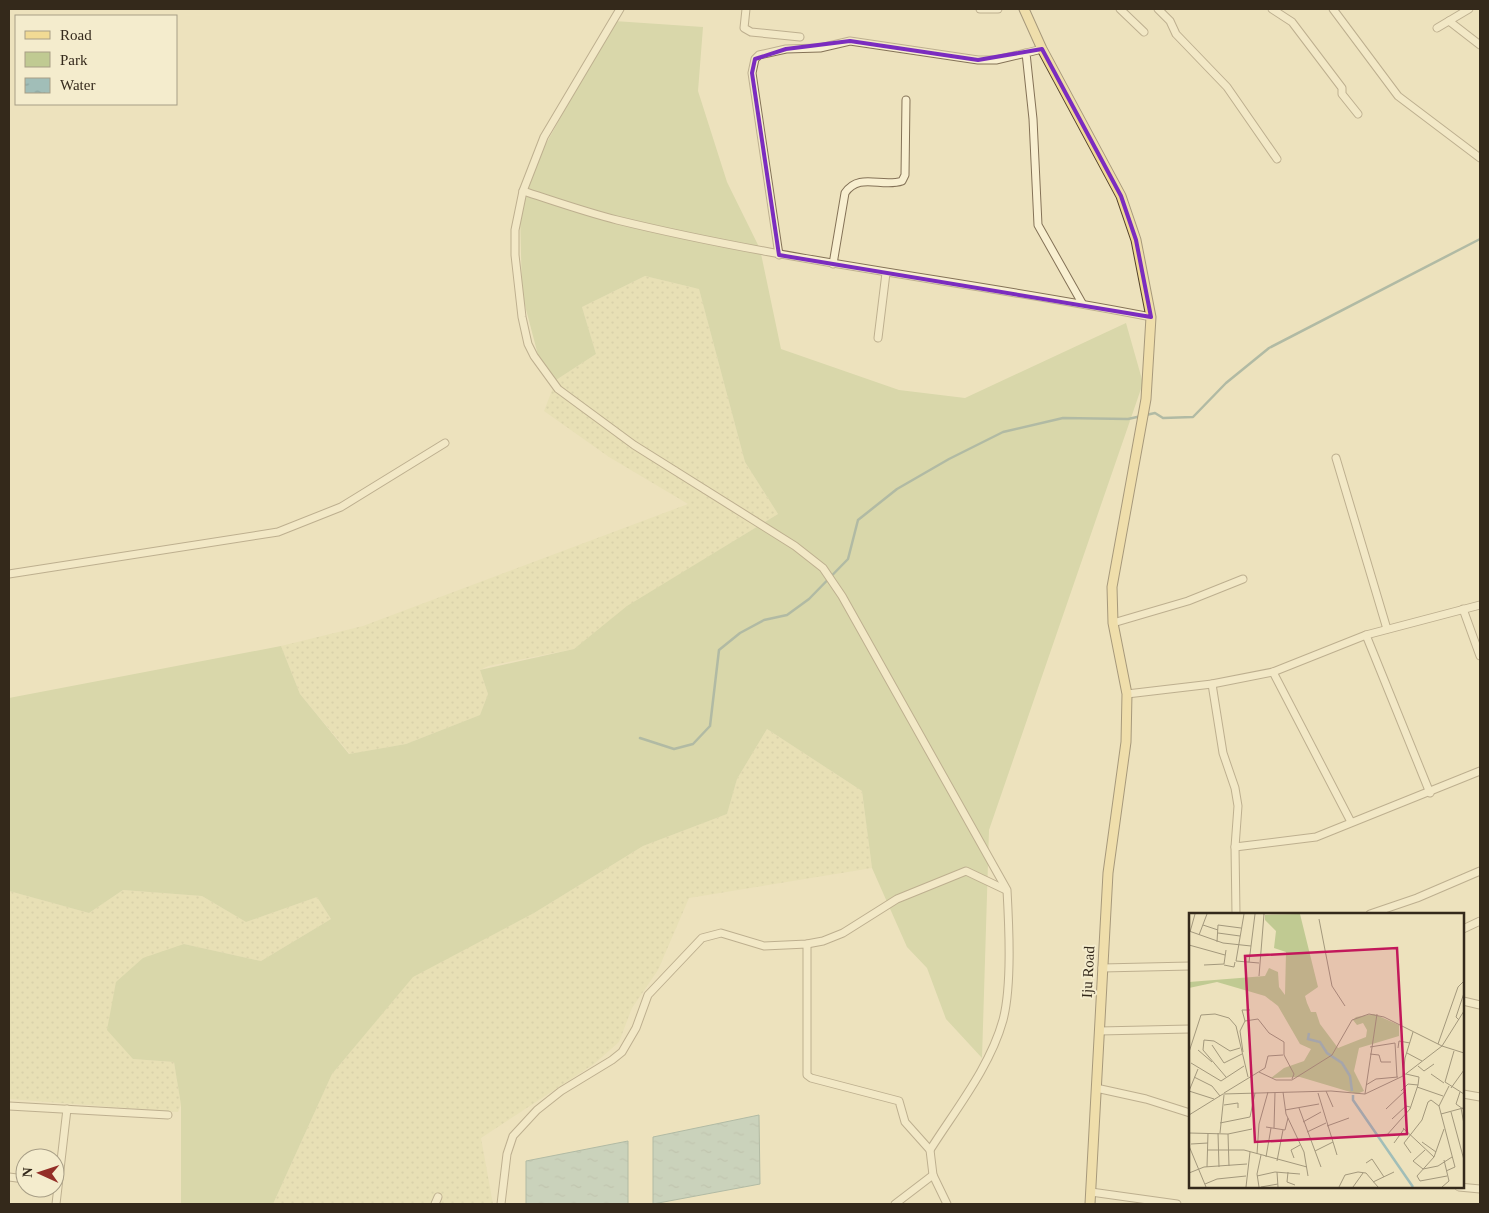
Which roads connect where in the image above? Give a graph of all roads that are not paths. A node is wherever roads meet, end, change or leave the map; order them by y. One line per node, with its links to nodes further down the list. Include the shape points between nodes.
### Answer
1 (620, 9): 22 (street, via 544,137 530,166)
2 (746, 9): 14 (street, via 744,28 751,32)
3 (980, 9): 4 (street)
4 (998, 9)
5 (1024, 9): 16 (main road, Iju Road)
6 (1158, 9): 21 (street, via 1170,20 1176,34 1226,86)
7 (1272, 9): 19 (street, via 1292,22)
8 (1333, 9): 20 (street, via 1398,96)
9 (1469, 9): 11 (street)
10 (1122, 10): 13 (street)
11 (1449, 20): 12 (street); 15 (street)
12 (1437, 28)
13 (1144, 32)
14 (800, 36)
15 (1480, 45)
16 (1042, 49): 17 (street); 27 (main road, Iju Road, via 1121,196 1136,240)
17 (1026, 53): 23 (street, via 996,60 978,60 850,42 759,54 752,73); 26 (street, via 1038,226)
18 (906, 100): 24 (street, via 905,175 896,183 863,181 849,187 845,193)
19 (1358, 114)
20 (1480, 158)
21 (1277, 159)
22 (523, 191): 23 (street, via 616,220); 47 (street, via 515,230 516,262 522,317 534,356 558,389 634,445 795,546 823,568 842,596)
23 (779, 255): 24 (street)
24 (834, 264): 25 (street)
25 (886, 273): 26 (street); 28 (street)
26 (1082, 303): 27 (street)
27 (1151, 317): 35 (main road, Iju Road, via 1146,399 1112,587)
28 (878, 338)
29 (446, 443): 31 (street, via 341,507 278,532)
30 (1336, 458): 36 (street)
31 (9, 574)
32 (1243, 579): 35 (street, via 1188,601)
33 (1480, 605): 34 (street)
34 (1464, 609): 36 (street); 38 (street)
35 (1113, 623): 41 (main road, Iju Road)
36 (1386, 630): 37 (street)
37 (1366, 635): 39 (street); 43 (street)
38 (1480, 656)
39 (1272, 672): 40 (street); 44 (street)
40 (1212, 684): 41 (street); 45 (street, via 1223,753 1238,806)
41 (1126, 694): 54 (main road, Iju Road, via 1126,742 1108,873)
42 (1480, 771): 43 (street)
43 (1430, 793): 44 (street)
44 (1351, 822): 45 (street, via 1316,838)
45 (1234, 847): 48 (street)
46 (1480, 871): 49 (street)
47 (1007, 890): 52 (street, via 966,871 897,900 843,932); 67 (street, via 1010,929 1003,1020 972,1085)
48 (1236, 913)
49 (1373, 913)
50 (1480, 922): 51 (street)
51 (1464, 929)
52 (807, 944): 67 (street, via 807,1075 899,1101 905,1122); 72 (street, via 764,946 721,933 702,938 692,946 648,995 636,1028 622,1052 561,1091 537,1110 513,1136 506,1154)
53 (1189, 966): 54 (street)
54 (1102, 968): 58 (main road, Iju Road)
55 (1464, 1001): 56 (street)
56 (1480, 1005)
57 (1189, 1029): 58 (street)
58 (1100, 1031): 59 (main road, Iju Road)
59 (1096, 1088): 64 (street); 71 (main road, Iju Road)
60 (1464, 1094): 61 (street)
61 (1480, 1098)
62 (9, 1106): 63 (street)
63 (67, 1109): 65 (street); 66 (street)
64 (1189, 1113)
65 (168, 1115)
66 (61, 1148)
67 (930, 1150): 68 (street)
68 (933, 1175): 73 (street); 74 (street)
69 (1464, 1187): 70 (street)
70 (1480, 1189)
71 (1090, 1192): 75 (main road, Iju Road); 76 (street)
72 (501, 1204)
73 (895, 1204)
74 (947, 1204)
75 (1090, 1204)
76 (1177, 1204)

